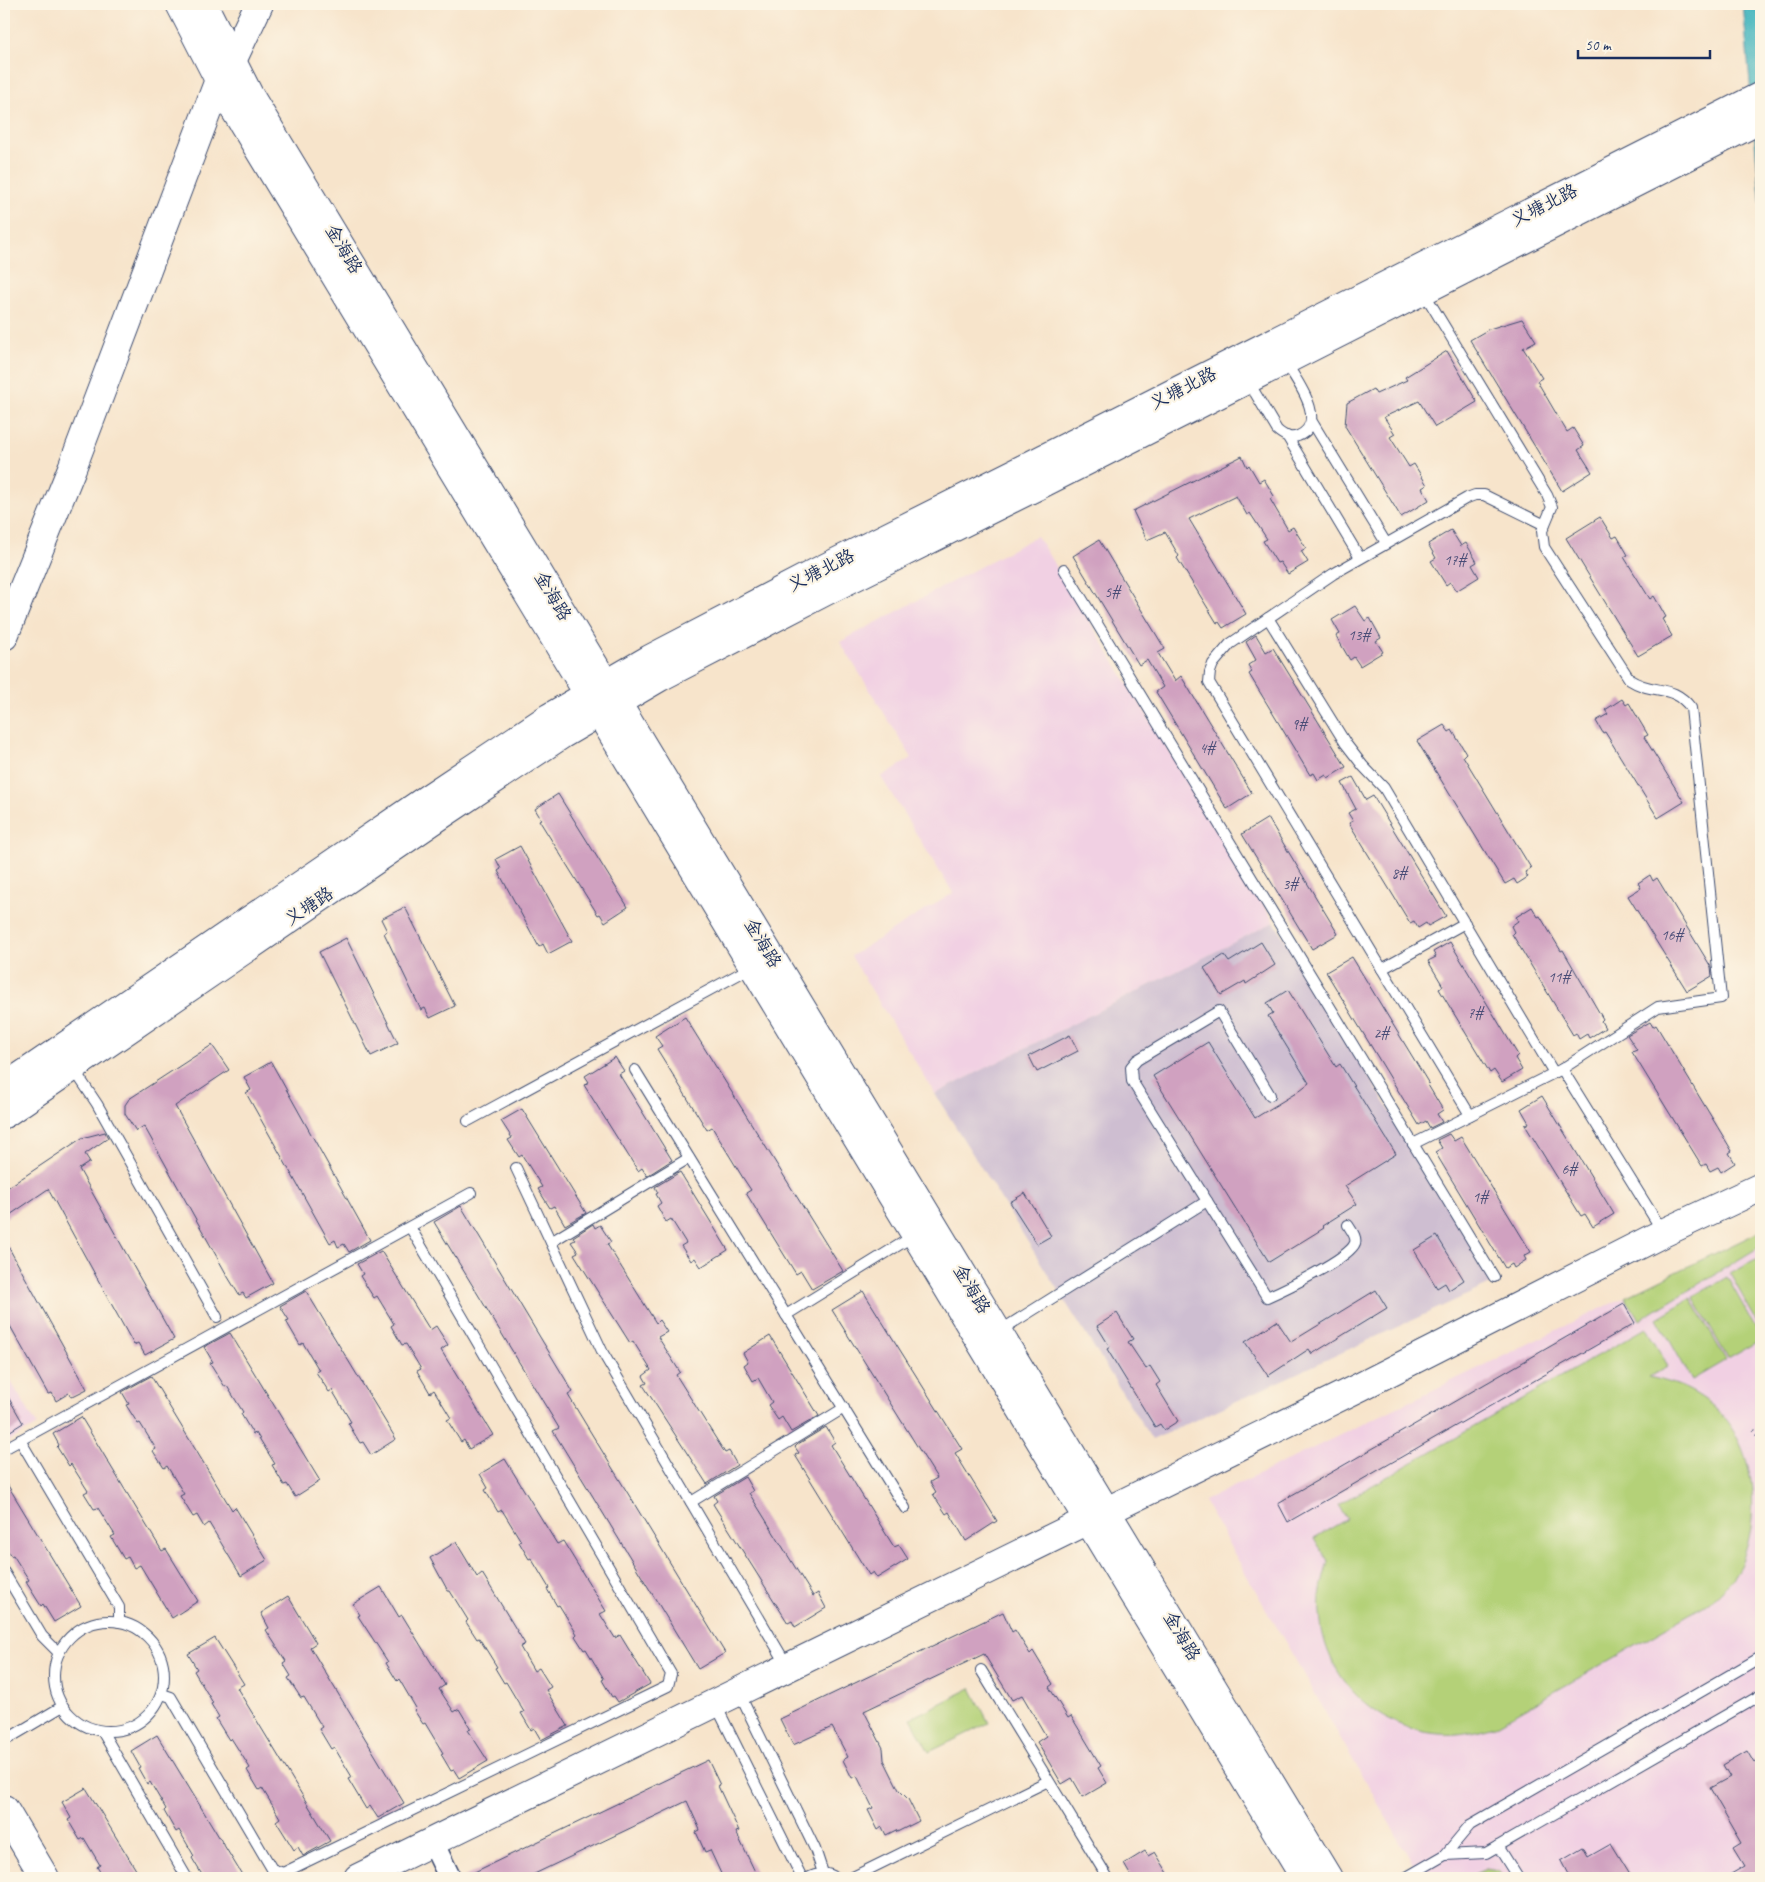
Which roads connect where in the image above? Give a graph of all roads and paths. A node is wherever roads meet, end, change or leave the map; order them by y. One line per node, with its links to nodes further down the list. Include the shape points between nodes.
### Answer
1 (180, 4): 4 (main road, 金海路)
2 (259, 4): 4 (main road)
3 (211, 9): 4 (main road, 金海路)
4 (226, 70): 18 (main road); 19 (main road, 金海路, via 249,95)
5 (1761, 96): 7 (main road, 义塘北路)
6 (1761, 120): 7 (main road, 义塘北路)
7 (1734, 122): 8 (main road, 义塘北路); 19 (main road, 义塘北路, via 817,572 650,659)
8 (1423, 290): 9 (main road, 义塘北路); 13 (lane, via 1547,495 1552,507)
9 (1284, 360): 10 (main road, 义塘北路); 11 (lane, via 1310,406)
10 (1247, 380): 12 (lane, via 1277,430); 19 (main road, 义塘北路, via 660,677)
11 (1311, 420): 12 (lane, via 1301,435); 14 (lane)
12 (1287, 436): 15 (lane)
13 (1545, 524): 14 (lane, via 1484,495 1475,495); 25 (lane, via 1542,531 1544,547 1630,680 1640,686 1679,694 1691,708 1721,998 1658,1007)
14 (1386, 543): 15 (lane)
15 (1360, 558): 17 (lane)
16 (1064, 569): 31 (lane)
17 (1268, 618): 20 (lane, via 1346,744 1384,788); 22 (lane, via 1230,644 1213,664 1209,682)
18 (4, 636)
19 (603, 698): 21 (main road, 金海路); 23 (main road, 义塘路, via 561,735); 26 (main road, 义塘路, via 550,717); 45 (main road, 金海路)
20 (1465, 923): 22 (lane); 25 (lane)
21 (753, 966): 30 (lane); 40 (main road, 金海路)
22 (1382, 968): 29 (lane)
23 (72, 1067): 28 (main road, 义塘路); 44 (lane, via 97,1104)
24 (635, 1070): 32 (lane)
25 (1558, 1071): 29 (lane); 39 (lane)
26 (4, 1088)
27 (1270, 1095): 36 (lane, via 1219,1011 1130,1067 1132,1081)
28 (4, 1114)
29 (1470, 1115): 31 (lane)
30 (468, 1121)
31 (1413, 1144): 42 (lane)
32 (688, 1158): 41 (lane); 43 (lane)
33 (516, 1168): 41 (lane)
34 (1761, 1187): 39 (main road)
35 (471, 1193): 38 (lane)
36 (1207, 1201): 37 (lane, via 1267,1297 1346,1253 1355,1244); 45 (lane)
37 (1348, 1225)
38 (410, 1227): 48 (lane); 60 (lane, via 670,1674 668,1686 283,1873 272,1869 171,1697)
39 (1663, 1233): 53 (main road)
40 (916, 1235): 43 (lane); 53 (main road, 金海路)
41 (551, 1242): 51 (lane, via 603,1353)
42 (1494, 1277)
43 (786, 1315): 46 (lane)
44 (217, 1318)
45 (998, 1332): 53 (main road, 金海路)
46 (844, 1408): 51 (lane); 52 (lane)
47 (1754, 1430): 49 (path)
48 (20, 1440): 50 (lane); 55 (lane, via 119,1607)
49 (1761, 1442)
50 (4, 1449)
51 (691, 1502): 58 (lane)
52 (905, 1508)
53 (1097, 1515): 58 (main road); 81 (main road, 金海路); 82 (main road, 金海路)
54 (4, 1572): 56 (lane, via 42,1636)
55 (119, 1622): 56 (lane, via 101,1622 82,1628); 60 (lane, via 136,1628 155,1645 164,1668)
56 (59, 1653): 63 (lane, via 54,1678)
57 (1761, 1657): 70 (lane, via 1470,1824)
58 (788, 1667): 62 (main road)
59 (981, 1670): 66 (lane)
60 (162, 1694): 64 (lane, via 149,1715 139,1723 114,1732)
61 (1761, 1695): 69 (lane)
62 (726, 1697): 68 (main road); 71 (lane, via 815,1849); 76 (lane)
63 (64, 1706): 64 (lane, via 78,1722); 65 (lane)
64 (102, 1731): 73 (lane)
65 (4, 1742)
66 (1048, 1781): 79 (lane); 80 (lane)
67 (4, 1809): 72 (main road)
68 (432, 1841): 74 (main road); 75 (street)
69 (1498, 1846): 70 (lane, via 1486,1853); 84 (lane)
70 (1445, 1855): 83 (lane)
71 (823, 1873): 77 (lane); 78 (lane)
72 (45, 1878)
73 (187, 1878)
74 (358, 1878)
75 (450, 1878)
76 (802, 1878)
77 (808, 1878)
78 (836, 1878)
79 (851, 1878)
80 (1108, 1878)
81 (1305, 1878)
82 (1328, 1878)
83 (1405, 1878)
84 (1518, 1878)

